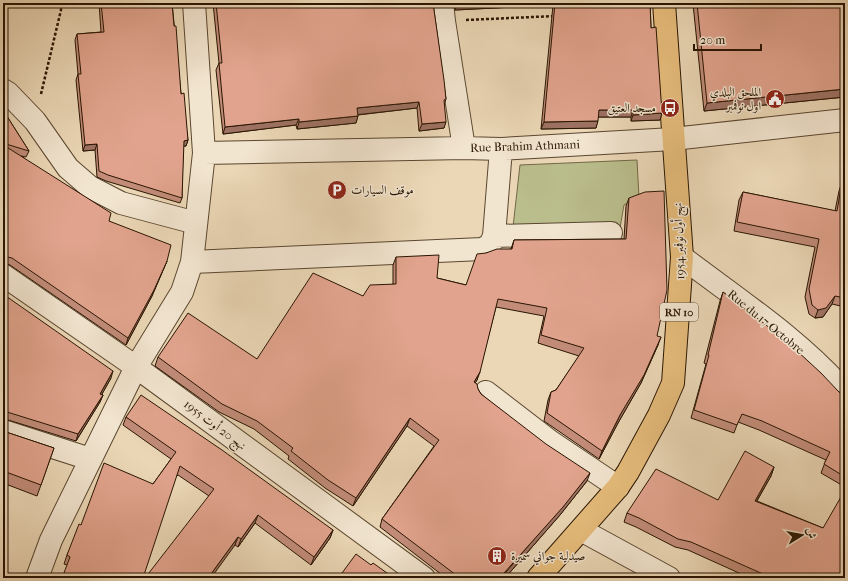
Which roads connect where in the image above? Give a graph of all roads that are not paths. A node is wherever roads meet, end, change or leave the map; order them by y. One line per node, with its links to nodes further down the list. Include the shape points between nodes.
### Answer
1 (194, 3): 9 (street)
2 (664, 3): 6 (main road, نهج أول نوفمبر 1954 / RN 10)
3 (443, 12): 7 (street)
4 (3, 90): 10 (street, via 35,121 68,168 90,187 120,203)
5 (845, 120): 6 (street, Rue Brahim Athmani)
6 (673, 139): 8 (street, Rue Brahim Athmani); 13 (main road, نهج أول نوفمبر 1954 / RN 10)
7 (464, 148): 8 (street, Rue Brahim Athmani); 9 (street, Rue Brahim Athmani)
8 (501, 149): 12 (street)
9 (204, 153): 10 (street)
10 (196, 223): 14 (street)
11 (611, 233): 12 (street)
12 (494, 236): 14 (street, via 490,245 482,249)
13 (682, 257): 18 (street, Rue du 17 Octobre, via 784,335); 21 (main road, نهج أول نوفمبر 1954 / RN 10, via 673,384 659,415)
14 (192, 262): 16 (street, via 182,292)
15 (3, 275): 16 (street, نهج 20 أوت 1955)
16 (136, 367): 20 (street); 24 (street, نهج 20 أوت 1955)
17 (486, 392): 21 (street, via 551,442)
18 (845, 392)
19 (3, 431): 20 (street)
20 (90, 459): 23 (street, via 51,540)
21 (618, 487): 22 (main road, نهج أول نوفمبر 1954 / RN 10)
22 (581, 530): 25 (main road, نهج أول نوفمبر 1954 / RN 10); 26 (street)
23 (37, 578)
24 (424, 578)
25 (538, 578)
26 (669, 578)

